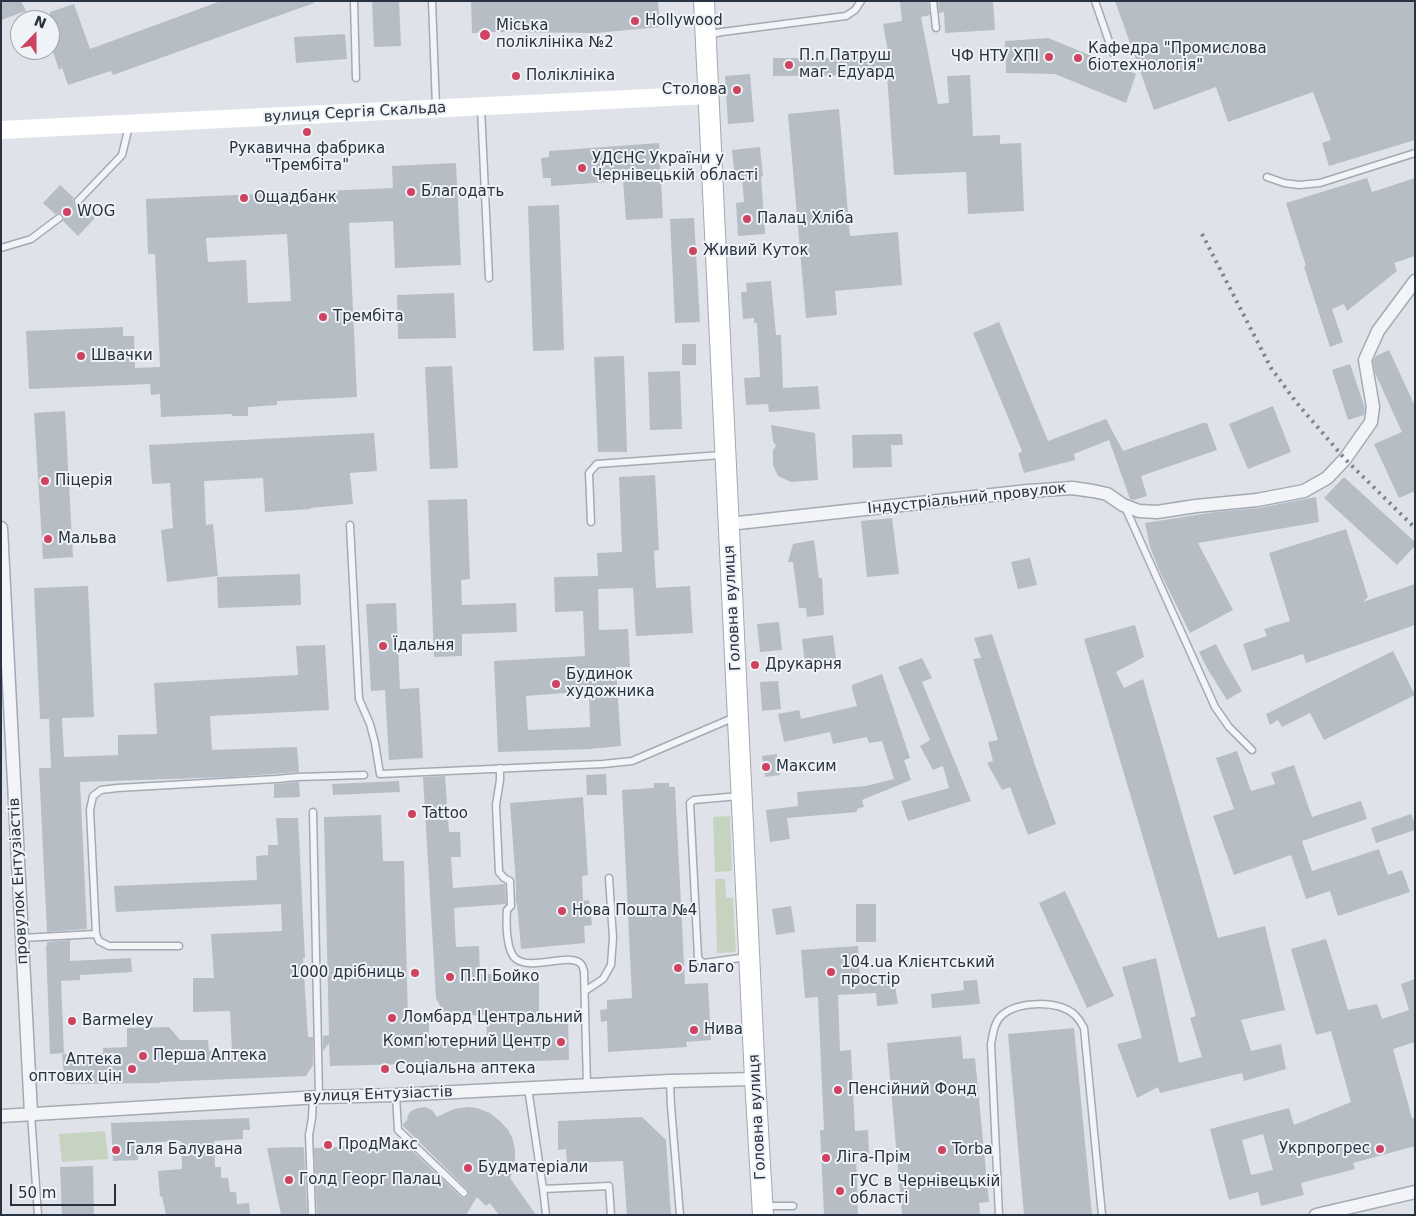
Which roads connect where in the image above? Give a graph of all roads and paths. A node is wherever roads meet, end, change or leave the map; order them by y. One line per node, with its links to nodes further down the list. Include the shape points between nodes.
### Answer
1 (354, 1): 10 (lane)
2 (432, 1): 13 (lane)
3 (704, 1): 8 (main road, Головна вулиця)
4 (861, 1): 8 (lane, via 846,16)
5 (933, 1): 7 (lane)
6 (1095, 1): 9 (lane)
7 (936, 28)
8 (706, 36): 11 (main road, Головна вулиця)
9 (1114, 53)
10 (356, 78)
11 (709, 95): 12 (main road, вулиця Сергія Скальда); 23 (main road, Головна вулиця)
12 (481, 107): 13 (main road, вулиця Сергія Скальда); 21 (lane)
13 (436, 109): 14 (main road, вулиця Сергія Скальда)
14 (130, 124): 15 (main road, вулиця Сергія Скальда); 18 (lane, via 122,155)
15 (1, 130)
16 (1415, 153): 17 (lane, via 1320,182 1298,185)
17 (1267, 177)
18 (78, 201)
19 (59, 218): 20 (lane, via 31,239)
20 (1, 248)
21 (489, 278)
22 (1415, 281): 24 (street, Індустріальний провулок, via 1378,331 1365,360 1373,407 1371,422 1327,478 1304,491 1257,500 1157,512 1138,511)
23 (726, 455): 25 (lane, via 597,464 589,473); 27 (main road, Головна вулиця)
24 (1123, 505): 27 (street, Індустріальний провулок, via 1107,494 1072,488); 30 (lane, via 1215,707)
25 (591, 522)
26 (350, 524): 31 (lane, via 358,699 370,724 380,774)
27 (730, 524): 29 (main road, Головна вулиця)
28 (1, 528): 37 (street, провулок Ентузіастів)
29 (738, 715): 31 (lane, via 632,761); 33 (main road, Головна вулиця)
30 (1252, 750)
31 (500, 768): 40 (lane, via 496,805 499,872 510,881 511,906 507,910 506,929 509,947 516,959 526,963 573,960 581,964)
32 (364, 775): 36 (lane, via 101,790 93,796 90,810)
33 (742, 795): 39 (main road, Головна вулиця); 39 (lane, via 694,800 690,804 700,962)
34 (313, 812): 46 (lane)
35 (608, 878): 40 (lane, via 613,938 611,965 603,979)
36 (96, 934): 37 (lane); 38 (lane, via 99,941 109,946)
37 (22, 938): 47 (street, провулок Ентузіастів)
38 (179, 946)
39 (750, 957): 41 (main road, Головна вулиця)
40 (585, 991): 43 (lane)
41 (755, 1079): 42 (street, вулиця Ентузіастів); 53 (main road, Головна вулиця)
42 (670, 1081): 43 (street, вулиця Ентузіастів); 58 (lane)
43 (587, 1086): 44 (street, вулиця Ентузіастів)
44 (528, 1088): 45 (street, вулиця Ентузіастів); 49 (lane)
45 (396, 1095): 46 (street, вулиця Ентузіастів); 51 (lane, via 398,1130)
46 (316, 1097): 47 (street, вулиця Ентузіастів); 55 (lane, via 309,1135)
47 (31, 1114): 48 (street, вулиця Ентузіастів); 54 (lane)
48 (1, 1116)
49 (543, 1189): 56 (lane); 57 (lane, via 609,1186)
50 (1415, 1192): 61 (street)
51 (464, 1193)
52 (793, 1206): 53 (lane)
53 (763, 1210)
54 (38, 1215)
55 (312, 1215)
56 (546, 1215)
57 (610, 1215)
58 (680, 1215)
59 (999, 1215): 60 (lane, via 993,1031 1001,1016 1022,1005 1044,1005 1064,1008 1076,1016 1084,1028)
60 (1102, 1215)
61 (1316, 1215)

